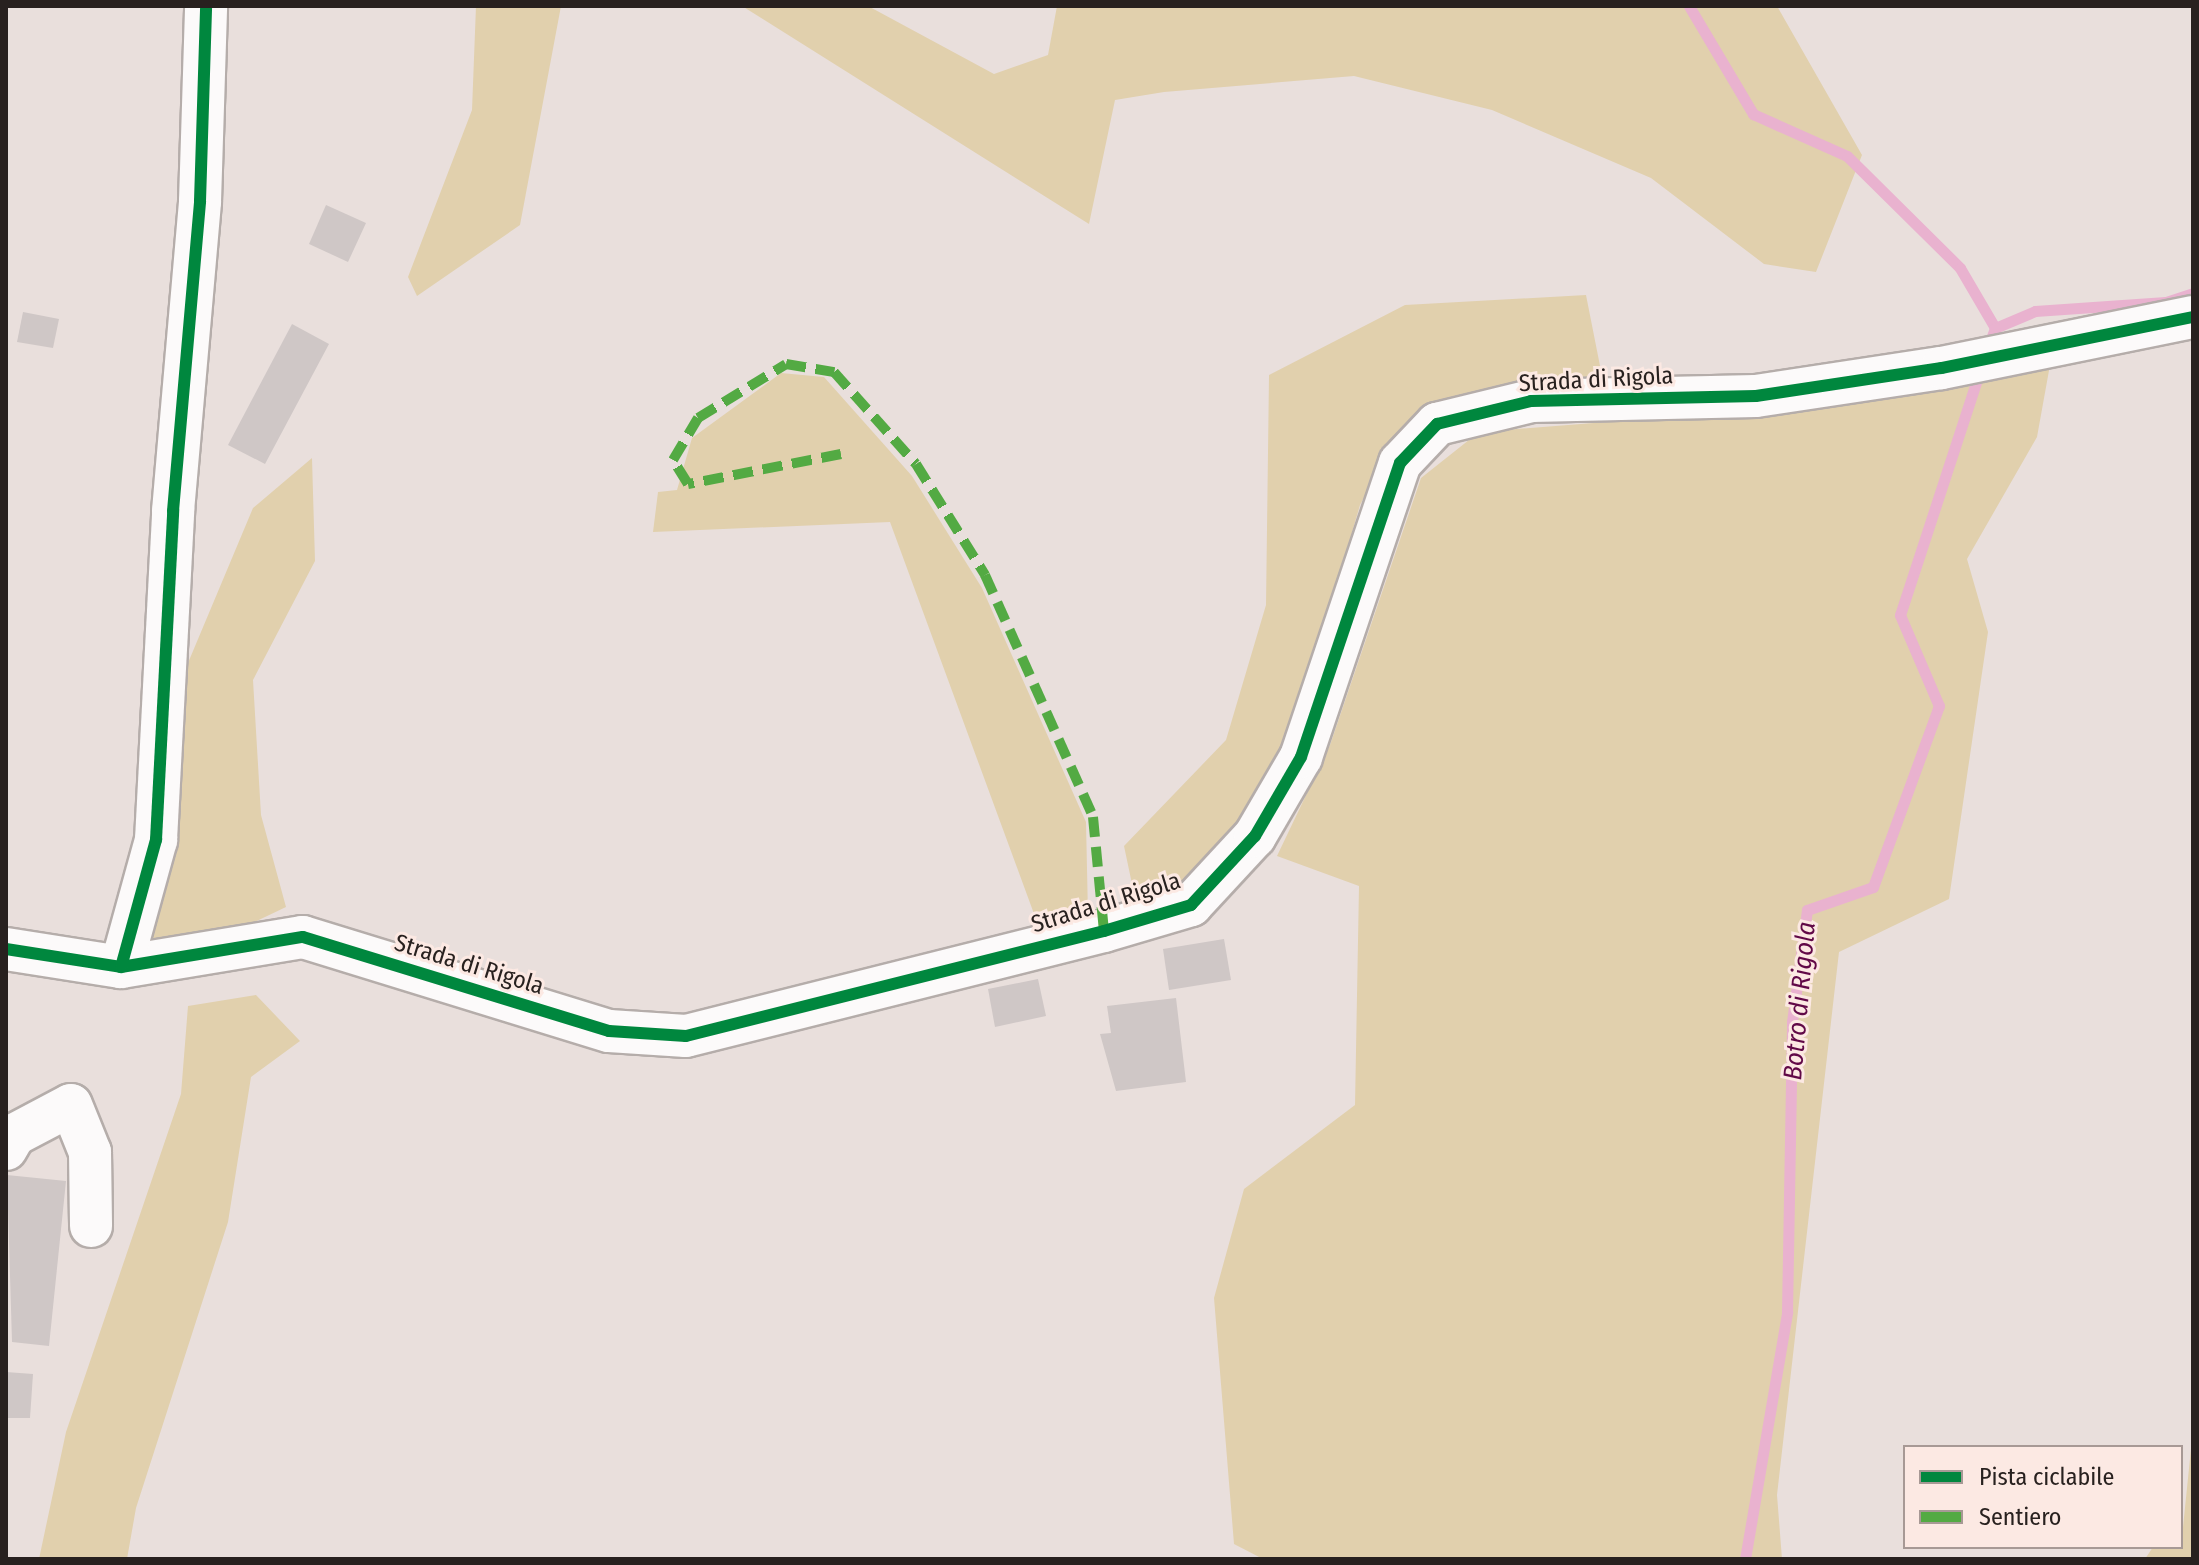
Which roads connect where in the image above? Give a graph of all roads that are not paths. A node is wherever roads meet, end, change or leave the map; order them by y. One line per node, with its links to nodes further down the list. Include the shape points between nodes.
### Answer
1 (206, 6): 4 (street, via 200,201 173,511 156,840)
2 (2193, 317): 4 (street, Strada di Rigola, via 1942,368 1756,396 1531,401 1437,424 1400,463 1301,757 1255,836 1191,905 686,1036 609,1031 303,937)
3 (6, 949): 4 (street, Strada di Rigola)
4 (121, 967)
5 (6, 1149): 6 (street, via 14,1135 71,1105 90,1152)
6 (91, 1226)

